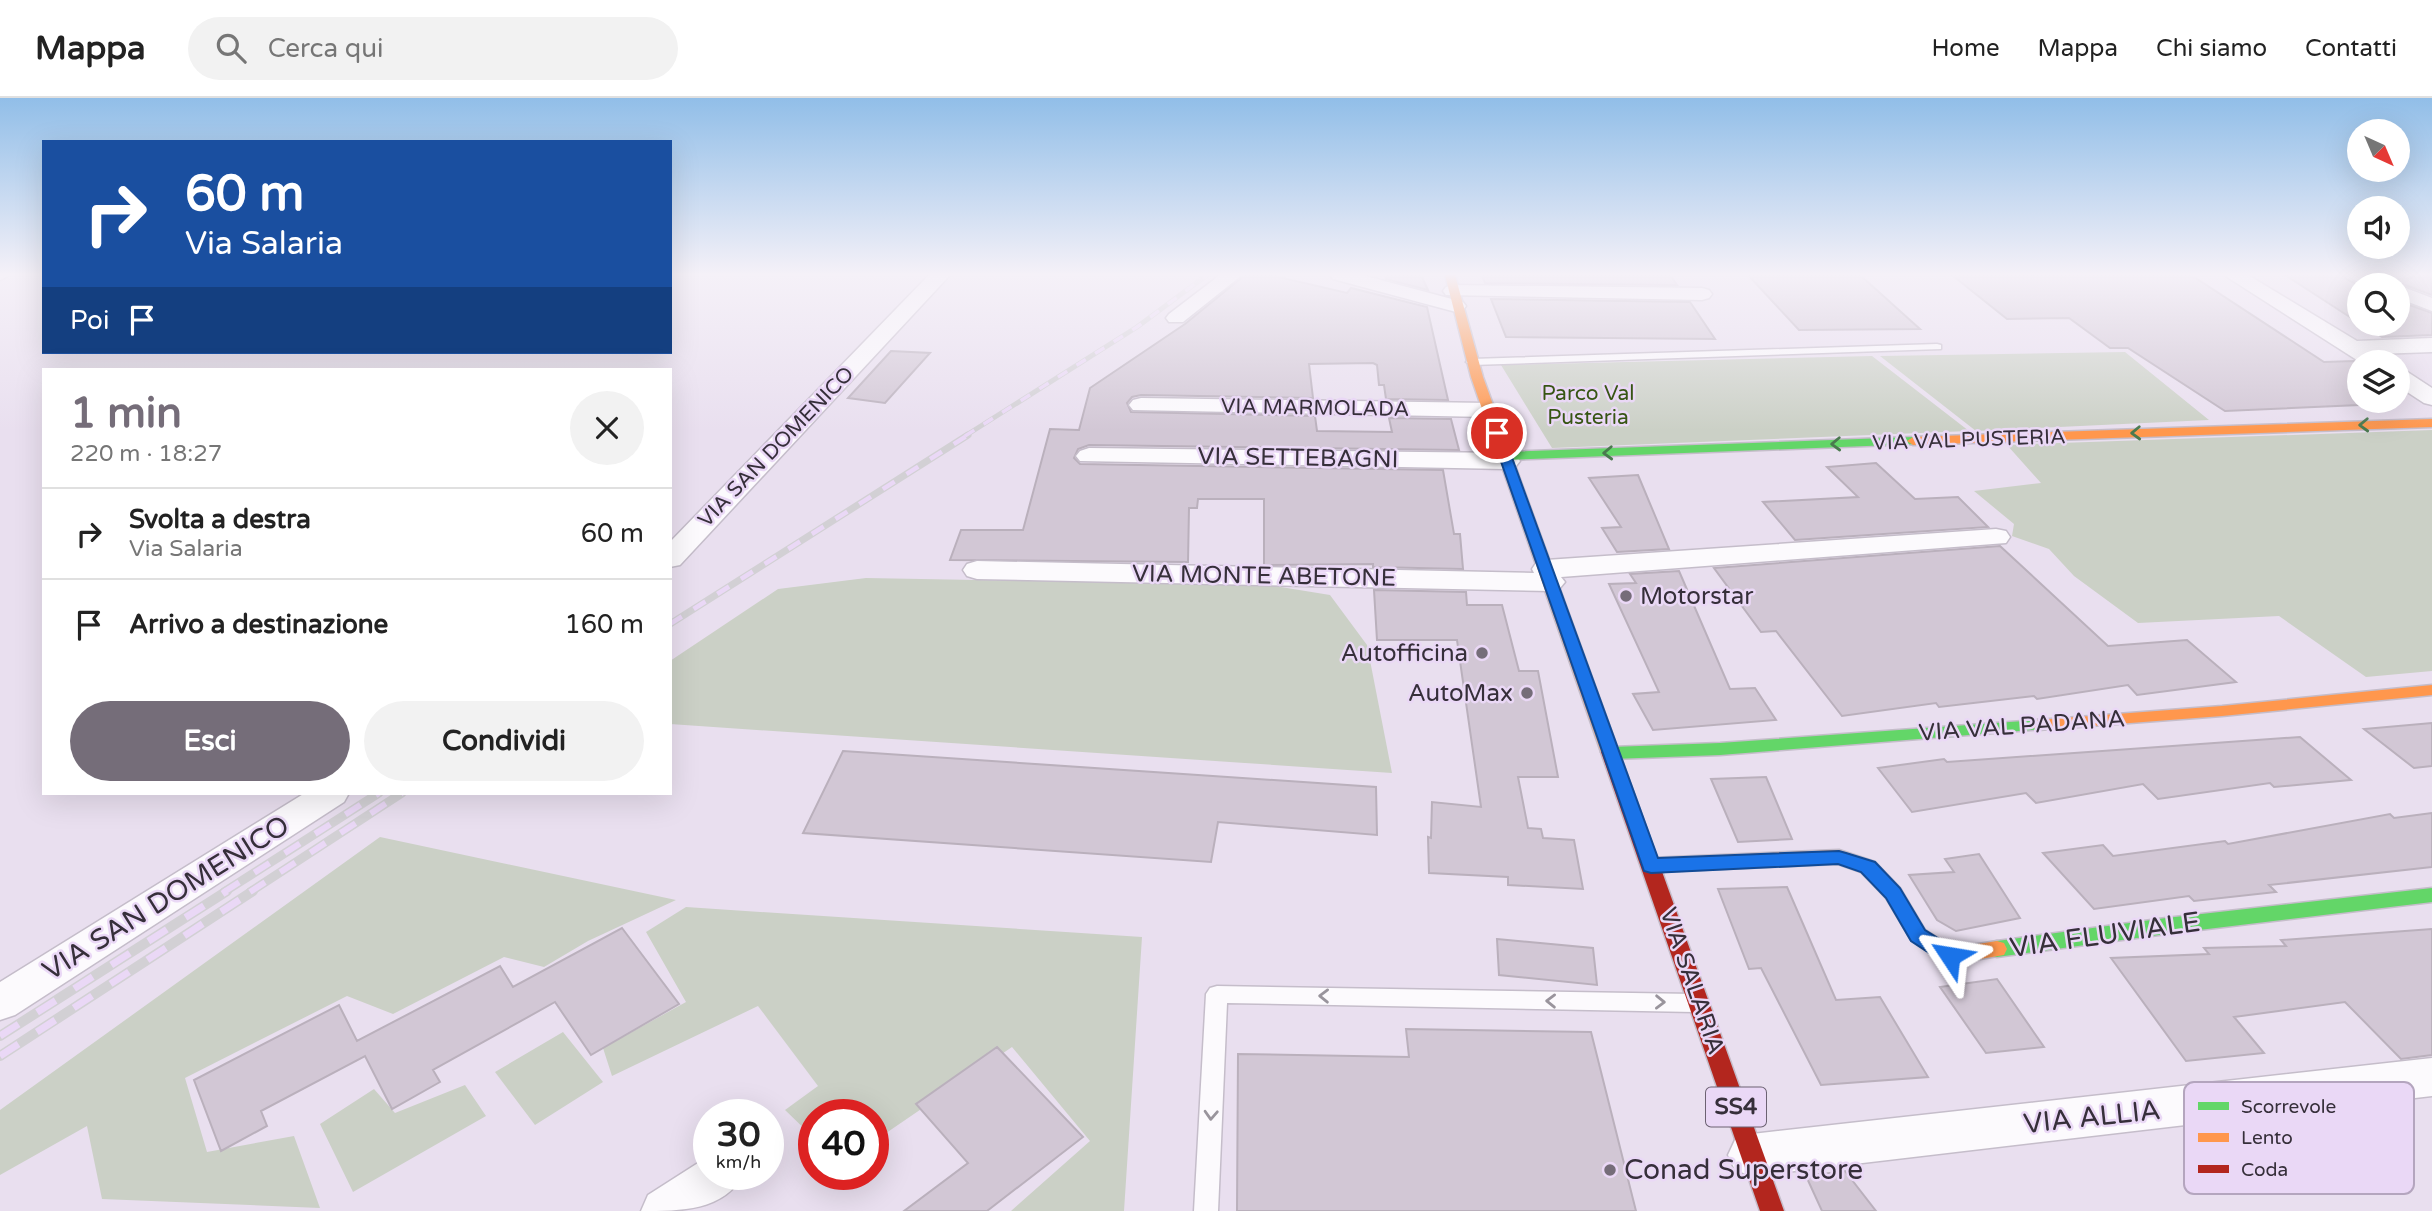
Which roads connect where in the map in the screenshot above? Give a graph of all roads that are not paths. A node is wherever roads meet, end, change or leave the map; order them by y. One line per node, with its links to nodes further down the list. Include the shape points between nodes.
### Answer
1 (891, 327): 17 (street, VIA SAN DOMENICO)
2 (1463, 327): 8 (street, VIA SALARIA / SS4)
3 (2319, 327): 6 (street)
4 (2432, 345): 6 (street)
5 (1937, 347): 8 (lane)
6 (2353, 348): 7 (street)
7 (2356, 350)
8 (1472, 362): 12 (street, VIA SALARIA / SS4)
9 (2410, 384): 10 (street)
10 (2432, 398)
11 (1141, 405): 12 (street, VIA MARMOLADA)
12 (1488, 410): 15 (street, VIA SALARIA / SS4)
13 (2432, 423): 15 (street, VIA VAL PUSTERIA, one-way to 15)
14 (1088, 456): 15 (street, VIA SETTEBAGNI)
15 (1506, 459): 19 (street, VIA SALARIA / SS4)
16 (1996, 537): 19 (street, VIA MONTE ABETONE)
17 (672, 557)
18 (977, 570): 19 (street, VIA MONTE ABETONE)
19 (1548, 575): 21 (street, VIA SALARIA / SS4)
20 (2432, 690): 21 (street, VIA VAL PADANA, via 2181,714)
21 (1612, 753): 23 (street, VIA SALARIA / SS4)
22 (328, 795): 25 (street, VIA SAN DOMENICO)
23 (1651, 866): 24 (street, VIA FLUVIALE, via 1839,858 1868,867 1893,893 1918,935 1950,956); 26 (street, VIA SALARIA / SS4)
24 (2432, 895)
25 (0, 1003)
26 (1700, 1003): 30 (street, VIA SALARIA / SS4); 33 (lane, via 1217,995)
27 (2432, 1077): 28 (street, VIA ALLIA)
28 (2388, 1082)
29 (2184, 1105): 30 (street, VIA ALLIA)
30 (1752, 1155): 34 (street, VIA SALARIA / SS4)
31 (696, 1190): 32 (street)
32 (665, 1211)
33 (1206, 1211)
34 (1772, 1211)

